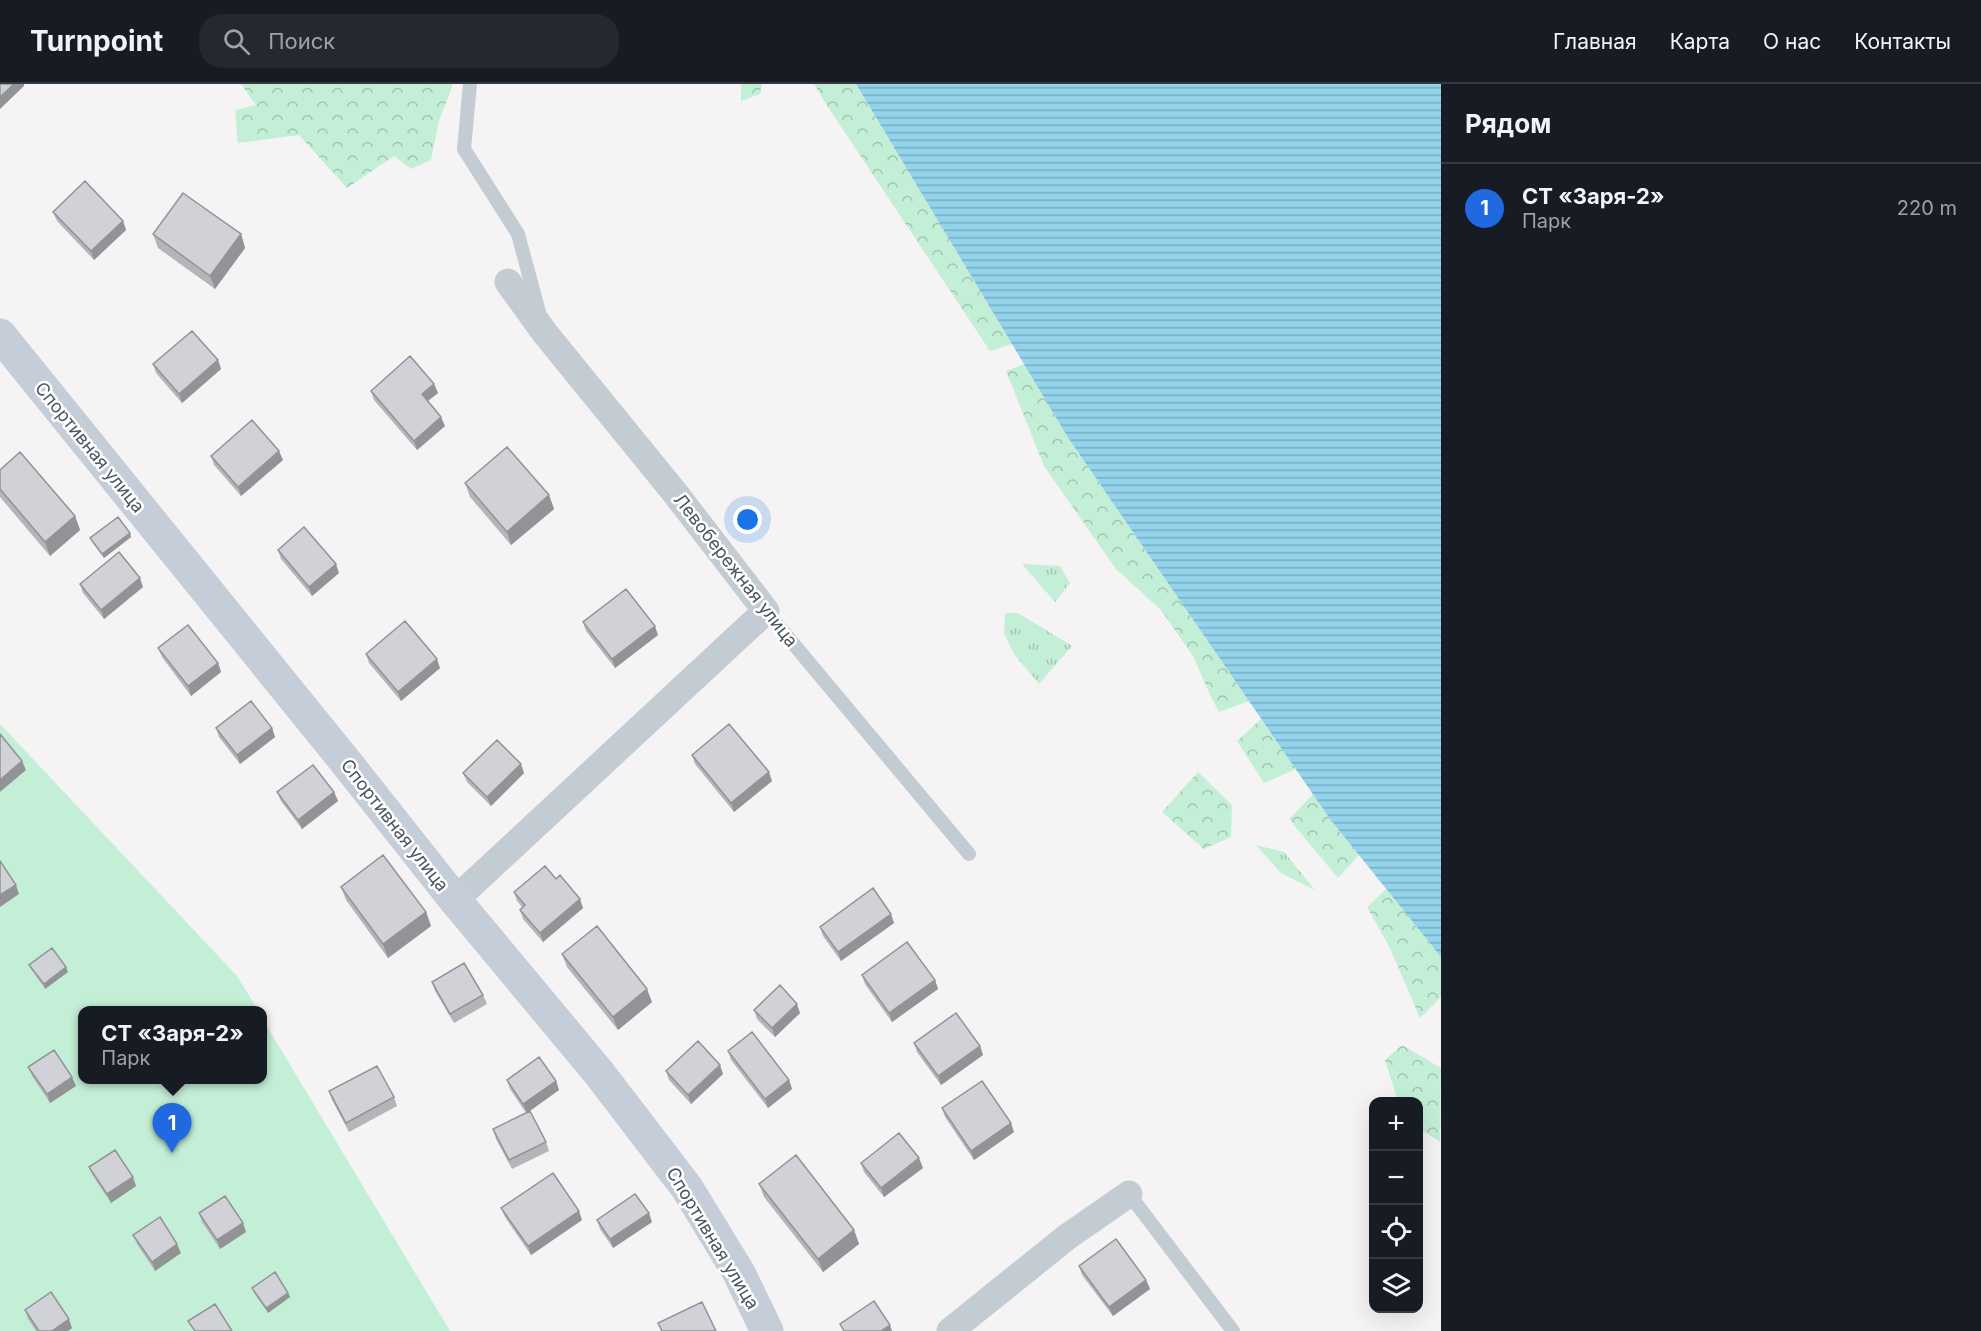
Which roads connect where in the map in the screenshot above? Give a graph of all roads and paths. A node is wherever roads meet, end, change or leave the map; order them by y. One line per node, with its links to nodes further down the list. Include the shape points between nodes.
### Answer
1 (470, 84): 3 (lane, via 464,149 518,234)
2 (508, 282): 3 (street, Левобережная улица)
3 (544, 332): 5 (street, Левобережная улица)
4 (0, 335): 7 (street, Спортивная улица)
5 (766, 611): 6 (lane, Левобережная улица); 7 (street)
6 (969, 854)
7 (454, 900): 9 (street, Спортивная улица, via 599,1073 687,1188 739,1273)
8 (1129, 1194): 10 (street, via 1067,1237); 11 (lane)
9 (767, 1331)
10 (950, 1331)
11 (1233, 1331)

